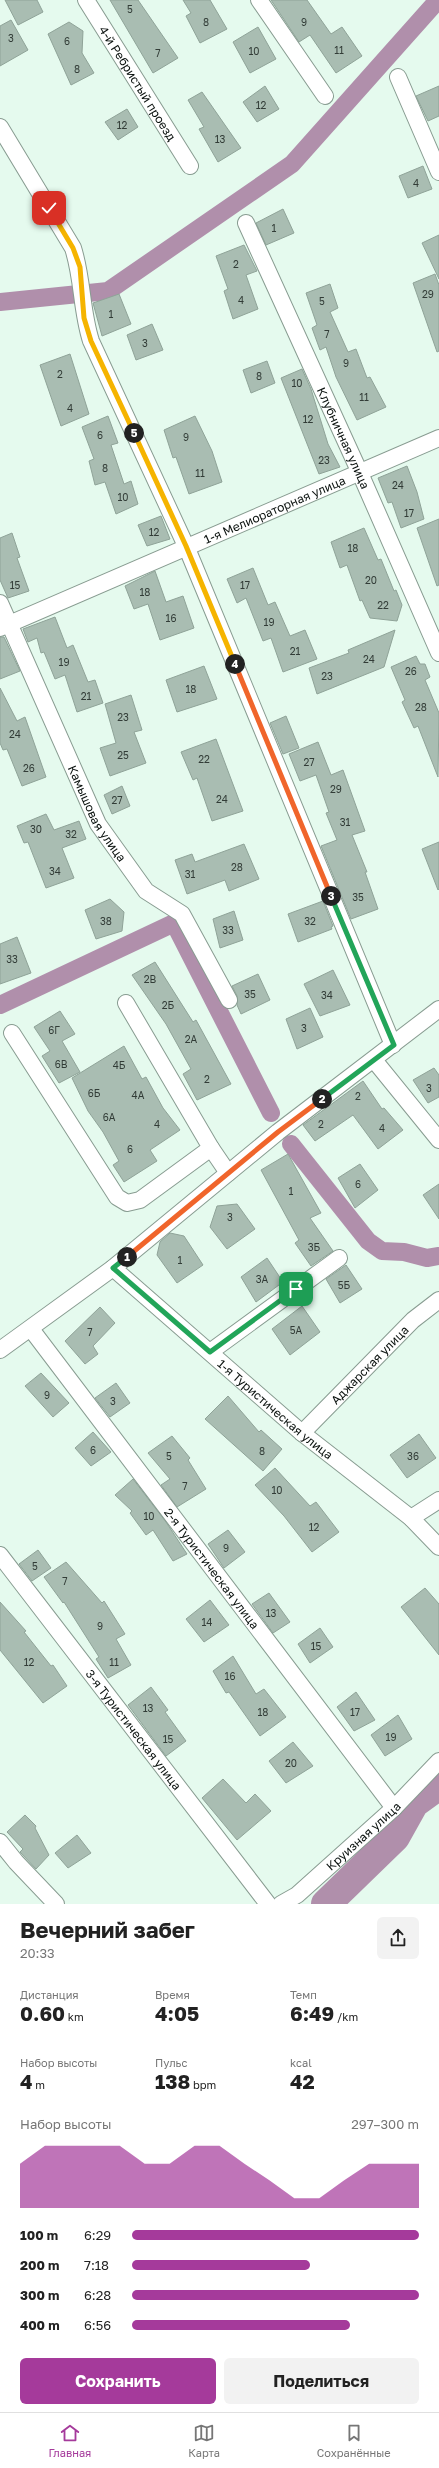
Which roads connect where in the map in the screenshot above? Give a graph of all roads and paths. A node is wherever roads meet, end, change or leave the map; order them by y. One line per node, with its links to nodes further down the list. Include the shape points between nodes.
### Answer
1 (86, 0): 6 (street, 4-й Ребристый проезд)
2 (259, 0): 4 (street)
3 (398, 77): 7 (street)
4 (325, 96)
5 (0, 127): 11 (street, via 73,248 80,267 84,318 91,341)
6 (190, 166)
7 (439, 172)
8 (246, 223): 10 (street, Клубничная улица)
9 (439, 438): 10 (street, 1-я Мелиораторная улица)
10 (360, 473): 11 (street, 1-я Мелиораторная улица); 14 (street, Клубничная улица)
11 (186, 546): 13 (street, 1-я Мелиораторная улица); 19 (street)
12 (0, 603): 13 (street, Камышовая улица)
13 (4, 626): 15 (street, Камышовая улица, via 98,824 146,891 182,914)
14 (439, 653)
15 (229, 1000)
16 (126, 1003): 22 (street)
17 (439, 1009): 19 (street)
18 (12, 1033): 22 (street, via 117,1197 126,1203 140,1200)
19 (394, 1045): 20 (street)
20 (374, 1060): 21 (street); 23 (street)
21 (439, 1140)
22 (212, 1148): 23 (street)
23 (228, 1173): 25 (street)
24 (339, 1258): 29 (street)
25 (113, 1268): 27 (street); 29 (street, 1-я Туристическая улица)
26 (439, 1300): 30 (street, Аджарская улица, via 413,1320)
27 (30, 1329): 28 (street); 36 (street, 2-я Туристическая улица)
28 (0, 1350)
29 (210, 1352): 30 (street, 1-я Туристическая улица)
30 (302, 1433): 32 (street, 1-я Туристическая улица)
31 (439, 1500): 32 (street)
32 (411, 1518): 33 (street, 1-я Туристическая улица)
33 (439, 1547)
34 (0, 1555): 39 (street, 3-я Туристическая улица)
35 (439, 1761): 36 (street, Круизная улица)
36 (394, 1808): 40 (street, Круизная улица, via 297,1895)
37 (0, 1842): 38 (street)
38 (56, 1904)
39 (268, 1904)
40 (281, 1904)

